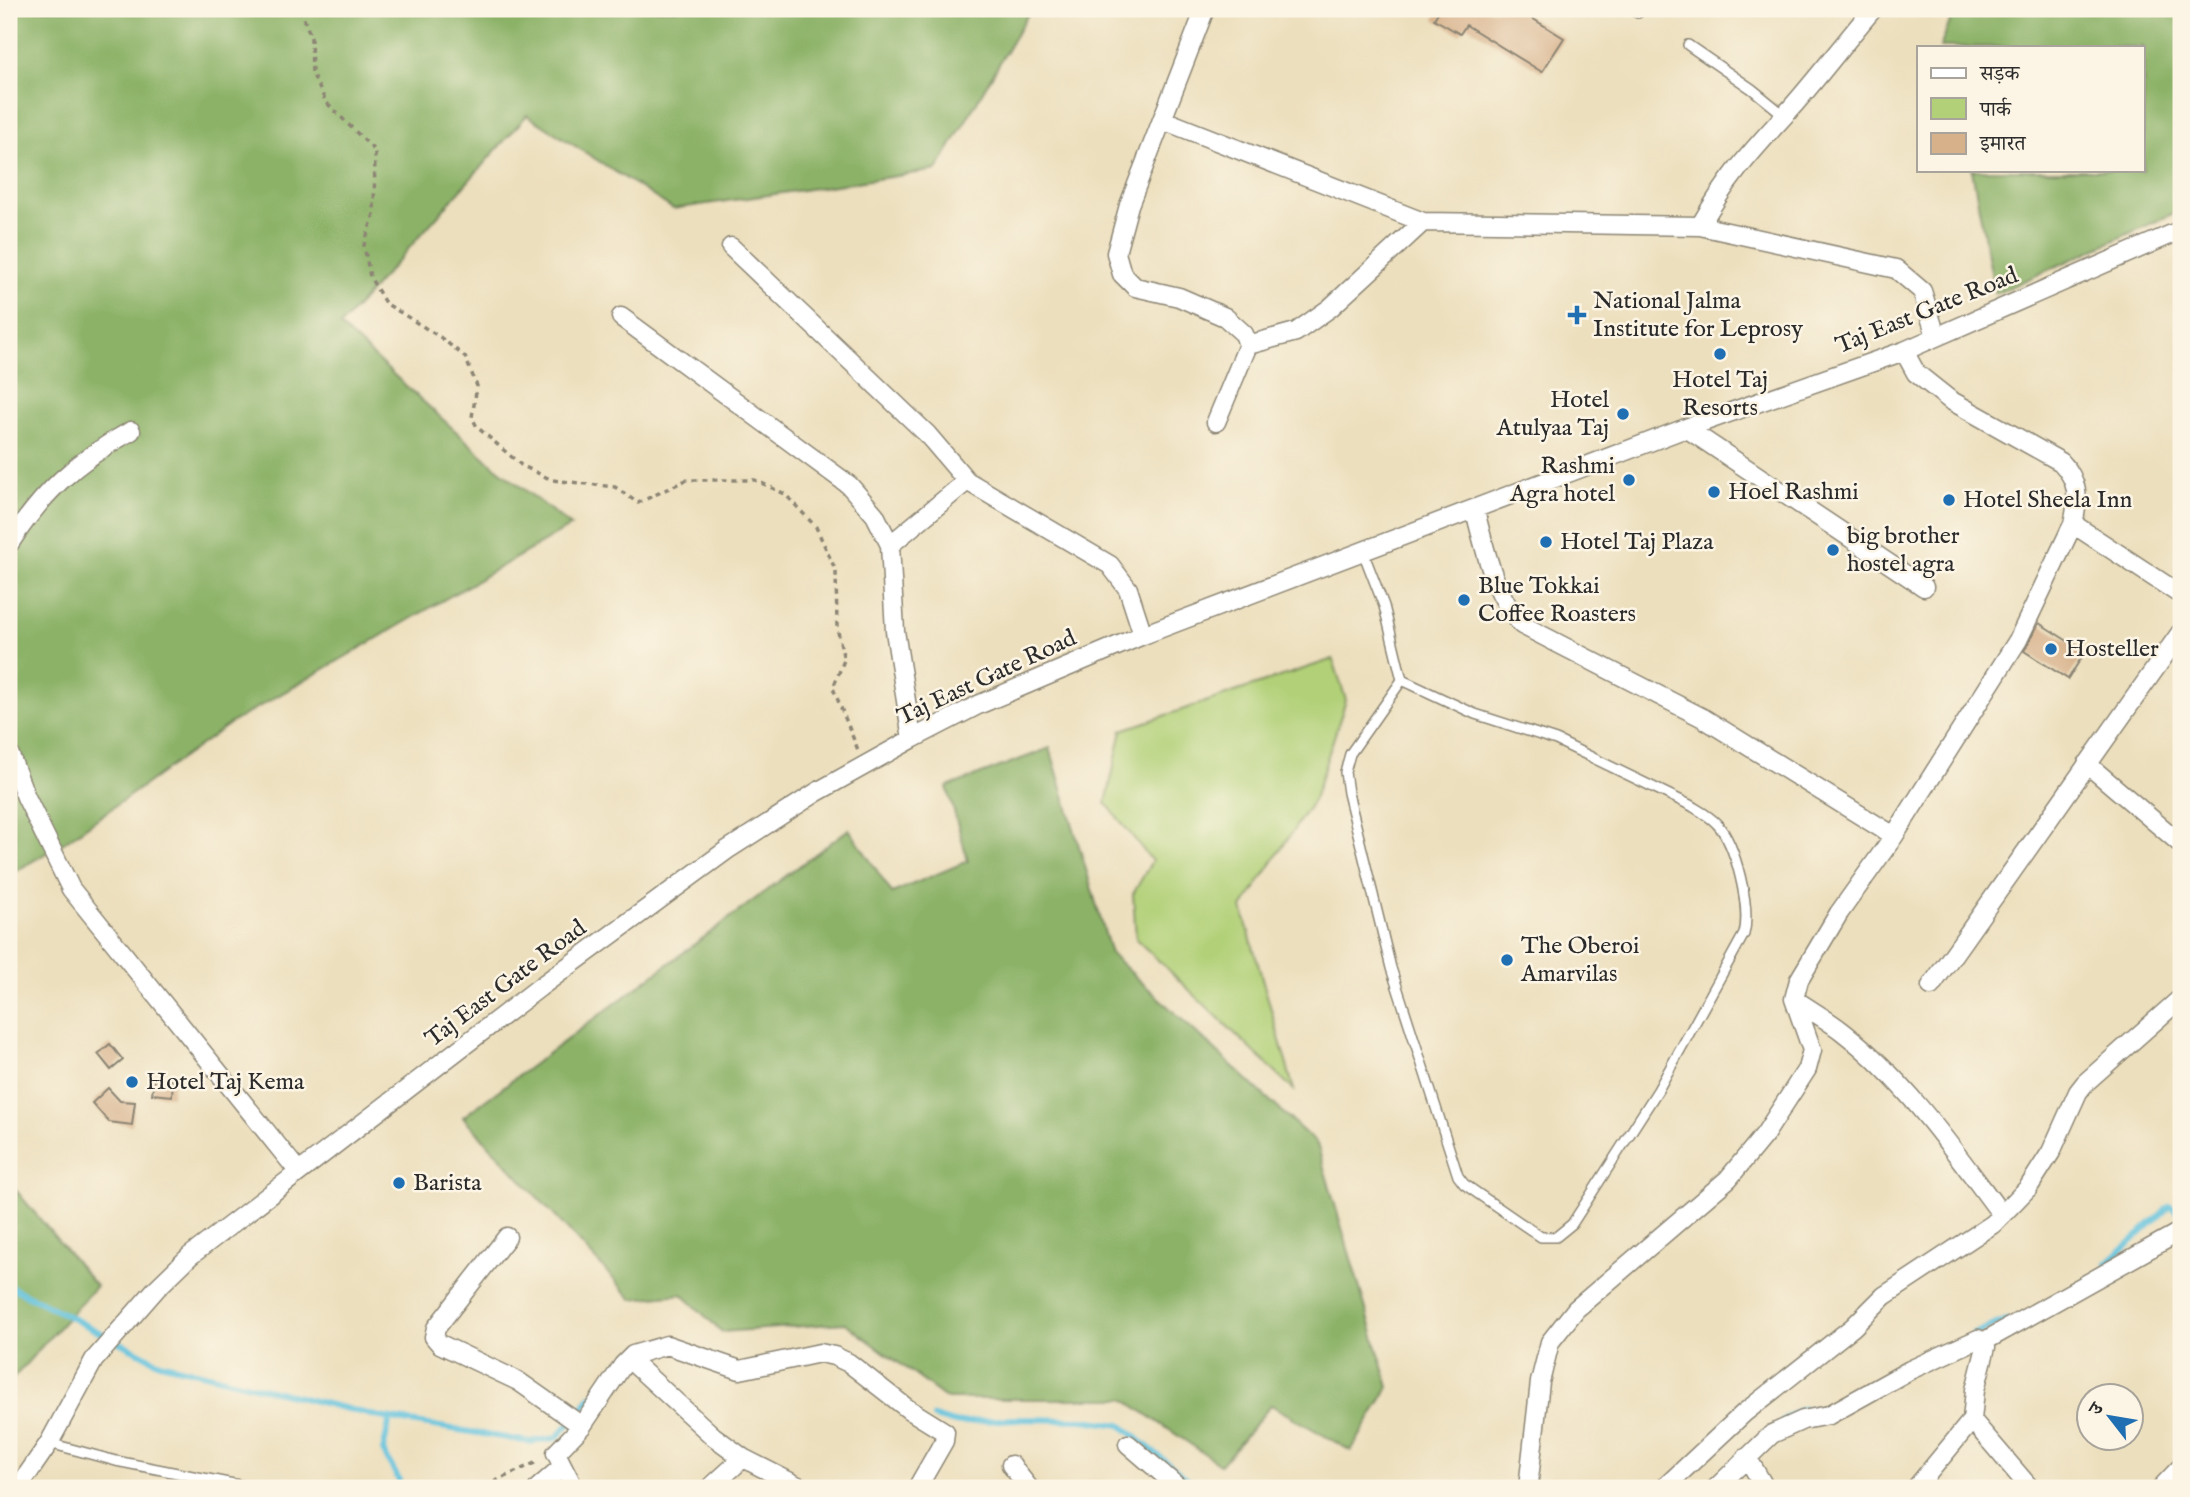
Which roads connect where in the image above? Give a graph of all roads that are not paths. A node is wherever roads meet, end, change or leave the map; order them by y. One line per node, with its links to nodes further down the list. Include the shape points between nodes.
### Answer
1 (1205, 9): 5 (street)
2 (1873, 9): 4 (street)
3 (1688, 45): 4 (lane)
4 (1784, 116): 7 (street, via 1723,184)
5 (1163, 120): 6 (street); 12 (street, via 1125,217 1116,253 1122,274 1135,287 1179,297 1224,317 1244,334)
6 (1423, 222): 7 (street); 12 (street, via 1330,308 1296,332)
7 (1700, 226): 11 (street, via 1896,269 1922,291)
8 (2181, 230): 11 (street, Taj East Gate Road)
9 (731, 247): 17 (street, via 927,434)
10 (621, 317): 21 (street, via 849,485 875,515)
11 (1936, 336): 13 (street, Taj East Gate Road)
12 (1248, 345): 14 (street)
13 (1904, 351): 15 (street, Taj East Gate Road); 19 (street, via 1916,373 1950,400 2061,462 2076,486)
14 (1216, 422)
15 (1686, 428): 18 (street, Taj East Gate Road); 23 (street)
16 (131, 431): 20 (street, via 56,482)
17 (967, 481): 21 (street); 26 (street, via 1110,565 1128,590)
18 (1475, 511): 22 (street, Taj East Gate Road); 31 (street, via 1492,574 1505,605 1522,625 1703,718)
19 (2073, 524): 24 (street); 31 (street, via 2018,640)
20 (9, 544)
21 (890, 545): 28 (street, via 895,631)
22 (1363, 552): 26 (street, Taj East Gate Road); 27 (lane, via 1384,606)
23 (1924, 587)
24 (2181, 595)
25 (2181, 632): 30 (street)
26 (1143, 635): 28 (street, Taj East Gate Road, via 978,705)
27 (1402, 680): 27 (lane, via 1350,754 1345,772 1391,968 1458,1176 1541,1237 1556,1237 1572,1224 1658,1090 1744,934 1747,919 1741,877 1724,831 1690,805 1556,740 1475,714)
28 (912, 739): 36 (street, Taj East Gate Road, via 727,850)
29 (9, 753): 36 (street, via 71,889)
30 (2087, 765): 32 (street); 33 (street)
31 (1894, 836): 35 (street, via 1839,913 1799,980)
32 (2181, 844)
33 (1931, 986)
34 (2181, 998): 37 (street, via 2078,1092 2051,1152 2028,1188)
35 (1794, 999): 37 (street, via 1842,1031 1889,1075 1932,1122); 60 (street, via 1812,1050 1807,1069 1765,1134 1728,1179 1576,1309 1550,1342 1540,1382)
36 (298, 1171): 44 (street, Taj East Gate Road, via 190,1256 156,1289 94,1360)
37 (2002, 1215): 61 (street, via 1964,1246 1884,1296 1853,1327 1744,1413)
38 (2181, 1231): 40 (street)
39 (507, 1237): 43 (street, via 436,1328 434,1337 518,1381)
40 (1983, 1342): 42 (street, via 1985,1355); 46 (street, via 1971,1340 1829,1415 1772,1434)
41 (629, 1359): 43 (street); 47 (street); 57 (street, via 667,1345 740,1370 820,1353 849,1363 945,1432)
42 (1972, 1420): 64 (street); 65 (street)
43 (582, 1426): 48 (street)
44 (49, 1443): 51 (street, Taj East Gate Road); 52 (lane)
45 (1128, 1444): 59 (street)
46 (1747, 1457): 62 (street); 63 (street)
47 (743, 1458): 55 (street); 56 (street)
48 (559, 1460): 53 (street); 54 (street)
49 (1011, 1465): 58 (street)
50 (2181, 1467): 66 (street)
51 (18, 1488)
52 (254, 1488)
53 (538, 1488)
54 (574, 1488)
55 (710, 1488)
56 (802, 1488)
57 (917, 1488)
58 (1029, 1488)
59 (1180, 1488)
60 (1528, 1488)
61 (1664, 1488)
62 (1716, 1488)
63 (1765, 1488)
64 (1916, 1488)
65 (2030, 1488)
66 (2161, 1488)

